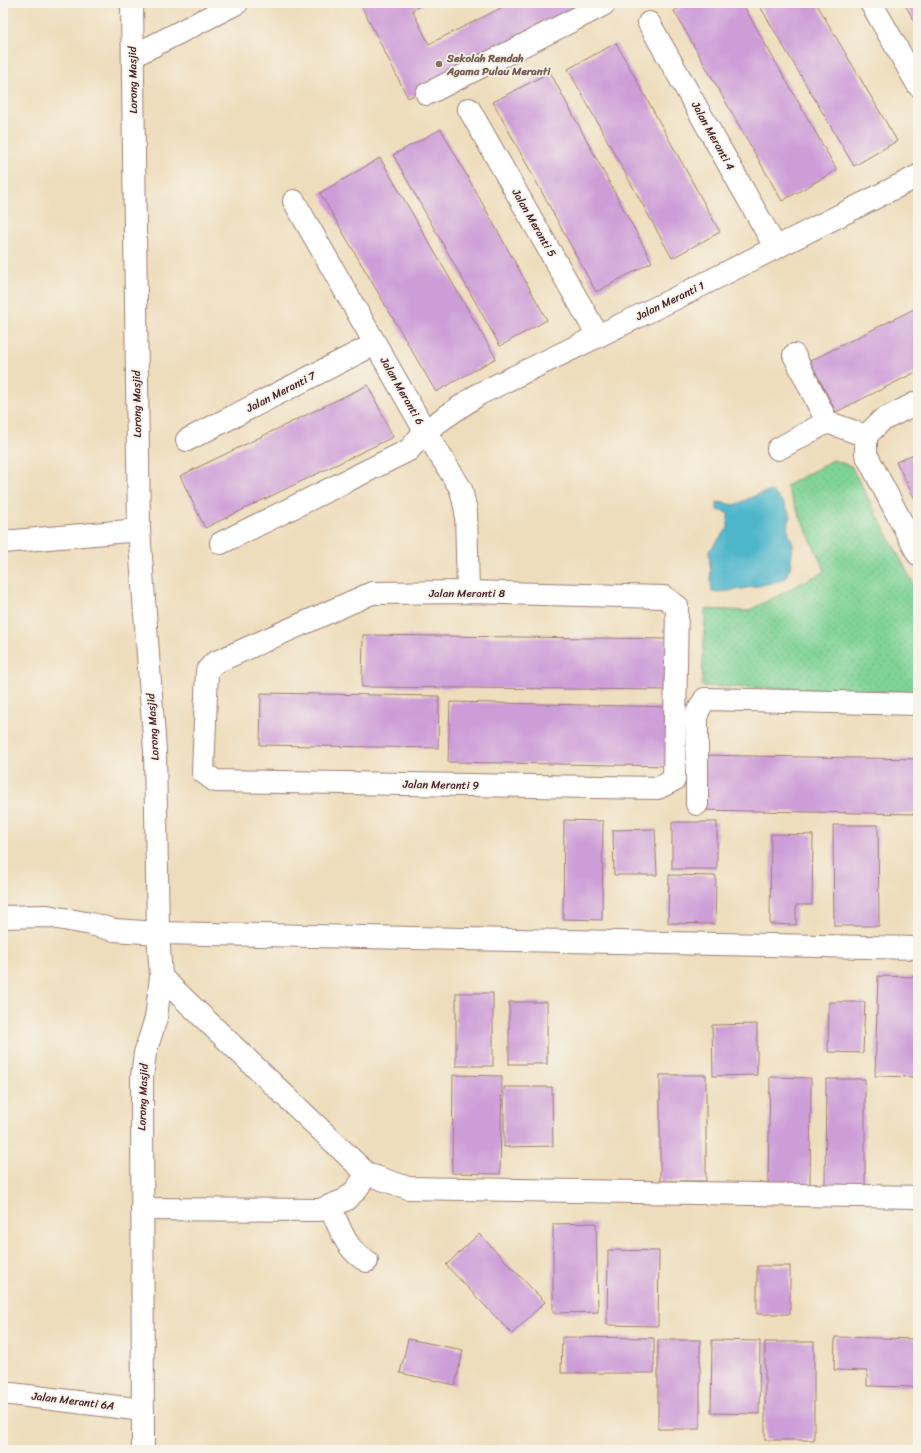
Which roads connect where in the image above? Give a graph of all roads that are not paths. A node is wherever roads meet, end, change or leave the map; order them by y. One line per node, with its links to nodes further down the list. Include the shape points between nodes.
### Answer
1 (132, 3): 6 (street, Lorong Masjid)
2 (237, 3): 6 (street)
3 (605, 3): 8 (street)
4 (871, 3): 7 (street)
5 (650, 23): 12 (street, Jalan Meranti 4)
6 (133, 56): 22 (street, Lorong Masjid)
7 (918, 85)
8 (427, 94)
9 (469, 109): 13 (street, Jalan Meranti 5)
10 (918, 176): 12 (street, Jalan Meranti 1)
11 (294, 202): 14 (street, Jalan Meranti 6)
12 (776, 248): 13 (street, Jalan Meranti 1)
13 (598, 336): 18 (street, Jalan Meranti 1, via 479,394)
14 (375, 344): 18 (street, Jalan Meranti 6); 20 (street, Jalan Meranti 7)
15 (794, 355): 17 (street)
16 (918, 402): 19 (street, via 881,421)
17 (828, 422): 19 (street); 21 (street)
18 (425, 431): 24 (street, Jalan Meranti 1, via 409,450); 26 (street, Jalan Meranti 6, via 461,489 466,511)
19 (866, 436): 25 (street, via 866,454)
20 (187, 440)
21 (778, 449)
22 (139, 530): 23 (street); 32 (street, Lorong Masjid, via 155,751)
23 (3, 542)
24 (221, 543)
25 (918, 554)
26 (468, 592): 27 (street, Jalan Meranti 8, via 372,593 214,663 207,671); 28 (street, Jalan Meranti 8, via 664,597 677,606)
27 (205, 691): 28 (street, Jalan Meranti 9, via 203,772 215,782 658,788 674,780)
28 (675, 693)
29 (918, 704): 30 (street, via 705,699 697,713)
30 (697, 804)
31 (3, 917): 32 (street, via 47,916 114,930)
32 (158, 933): 33 (street); 34 (street, Lorong Masjid)
33 (918, 948)
34 (161, 977): 35 (street); 37 (street, Lorong Masjid, via 156,1018 145,1053 142,1077)
35 (349, 1193): 36 (street, via 408,1188); 37 (street, via 320,1210); 38 (street, via 344,1238 359,1257)
36 (918, 1197)
37 (142, 1209): 40 (street, Lorong Masjid)
38 (367, 1261)
39 (3, 1393): 40 (street, Jalan Meranti 6A)
40 (143, 1410): 41 (street, Lorong Masjid)
41 (143, 1450)

